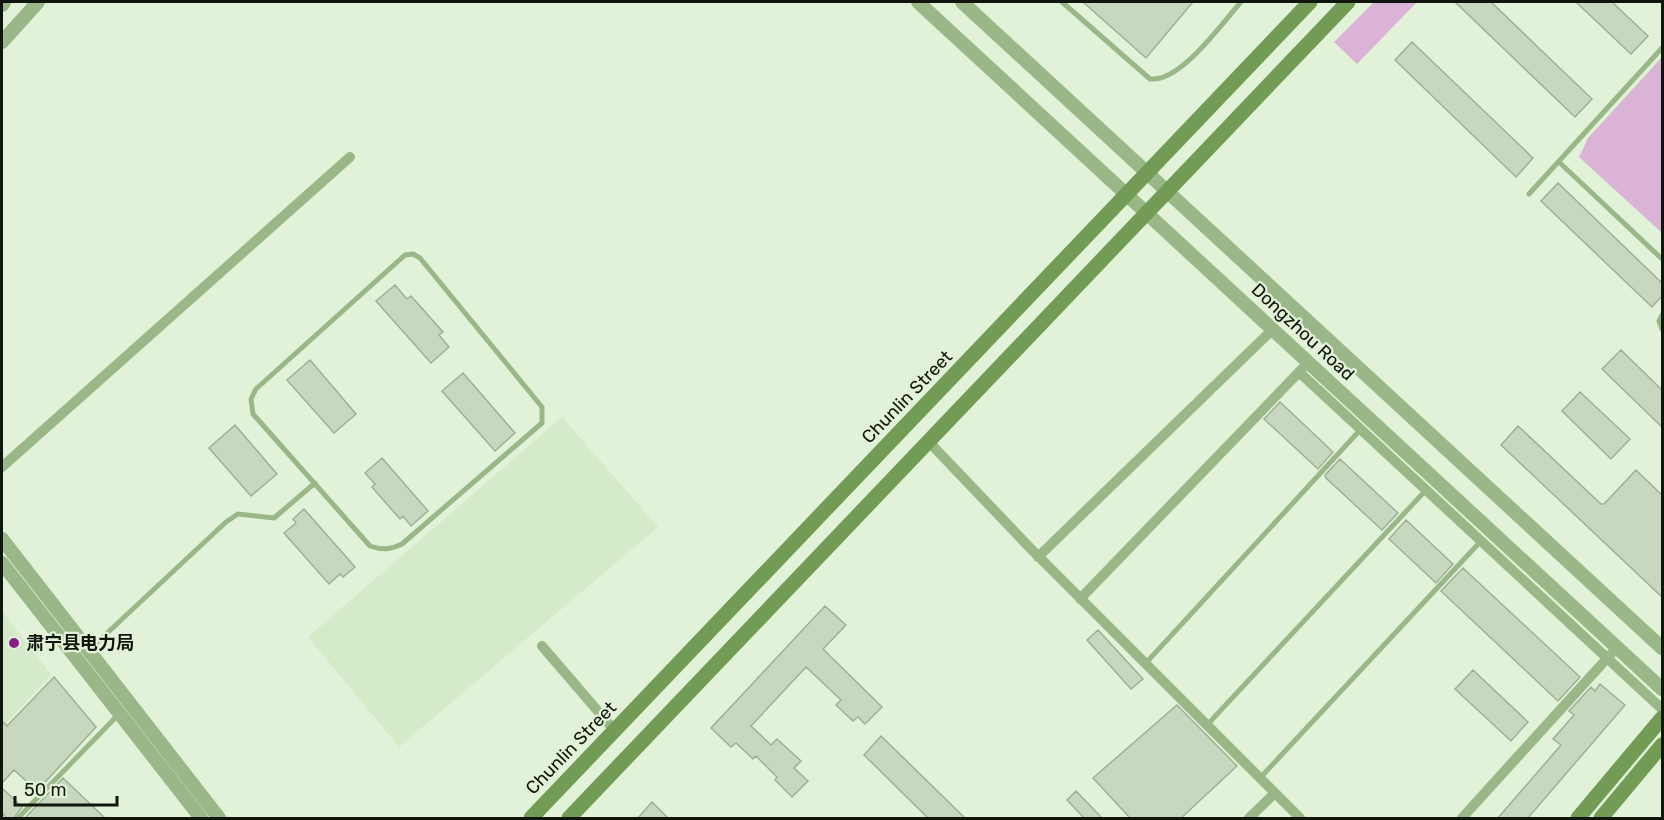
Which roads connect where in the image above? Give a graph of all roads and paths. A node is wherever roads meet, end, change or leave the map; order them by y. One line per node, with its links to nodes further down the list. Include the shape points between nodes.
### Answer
1 (38, 2): 8 (street)
2 (918, 2): 15 (street, Dongzhou Road)
3 (962, 2): 12 (street, Dongzhou Road)
4 (1062, 2): 5 (lane, via 1150,80 1159,80 1186,63)
5 (1240, 2)
6 (1310, 2): 12 (main road, Chunlin Street)
7 (1348, 2): 13 (main road)
8 (2, 42)
9 (1662, 48): 11 (lane)
10 (350, 157): 24 (street)
11 (1559, 162): 14 (lane); 17 (lane)
12 (1147, 173): 13 (street, Dongzhou Road); 15 (main road, Chunlin Street)
13 (1167, 191): 16 (main road); 34 (street, Dongzhou Road)
14 (1529, 194)
15 (1127, 195): 16 (street, Dongzhou Road); 43 (main road, Chunlin Street)
16 (1147, 213): 20 (street, Dongzhou Road); 23 (main road)
17 (1662, 259)
18 (1662, 315): 19 (lane)
19 (1662, 328)
20 (1273, 329): 21 (street, Dongzhou Road); 29 (street)
21 (1304, 367): 22 (street); 31 (street); 33 (street, Dongzhou Road)
22 (1361, 429): 26 (street); 37 (lane)
23 (929, 442): 29 (street); 51 (main road)
24 (2, 467)
25 (315, 483): 25 (lane, via 370,546 391,549 402,544 542,423 542,407 413,254 405,255 256,389 251,399 253,414); 35 (lane, via 274,518 238,514 226,522)
26 (1426, 490): 28 (street); 42 (lane)
27 (2, 539): 35 (street)
28 (1481, 541): 36 (street); 45 (lane)
29 (1038, 557): 31 (street)
30 (2, 562): 40 (street)
31 (1080, 599): 37 (street)
32 (542, 646): 43 (street)
33 (1617, 647): 36 (street); 38 (street, Dongzhou Road)
34 (1662, 648)
35 (88, 651): 49 (street)
36 (1607, 658): 39 (street); 54 (street)
37 (1146, 664): 42 (street)
38 (1662, 689)
39 (1662, 709)
40 (119, 714): 47 (lane); 48 (street)
41 (1662, 718): 55 (main road)
42 (1206, 725): 45 (street)
43 (615, 731): 50 (main road, Chunlin Street)
44 (1662, 746): 56 (main road)
45 (1260, 778): 46 (street)
46 (1275, 793): 52 (street); 53 (street)
47 (18, 819)
48 (201, 819)
49 (219, 819)
50 (531, 819)
51 (568, 819)
52 (1249, 819)
53 (1300, 819)
54 (1462, 819)
55 (1578, 819)
56 (1601, 819)

